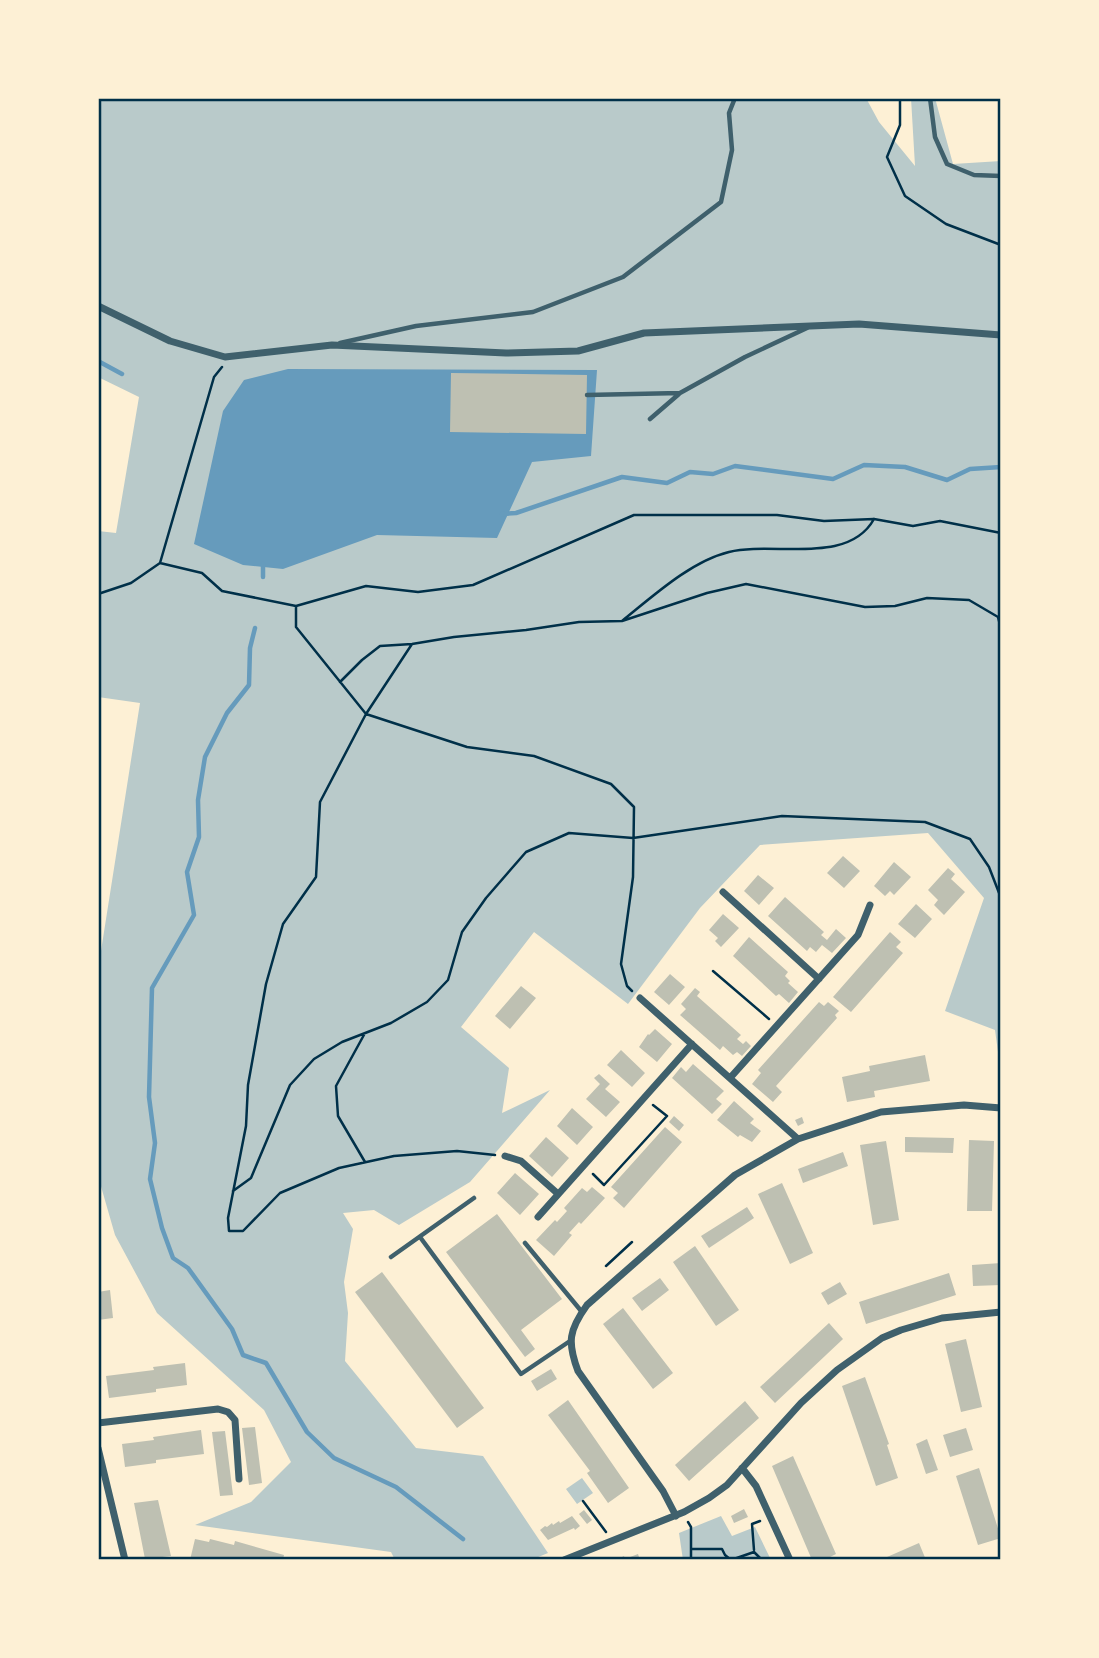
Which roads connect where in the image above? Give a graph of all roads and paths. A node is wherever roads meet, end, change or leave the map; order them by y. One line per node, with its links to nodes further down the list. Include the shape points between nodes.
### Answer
1 (735, 98): 9 (lane, via 729,113 732,150 721,202 623,277 533,312 416,326)
2 (900, 98): 5 (path, via 900,125 887,157 905,196 946,224)
3 (930, 98): 4 (lane, via 934,137 947,164 974,175)
4 (1001, 176)
5 (1001, 245)
6 (98, 306): 10 (street, via 170,341)
7 (811, 326): 8 (street, via 859,324); 9 (street, via 645,333 578,351 506,353); 11 (lane)
8 (1001, 335)
9 (332, 345): 10 (street)
10 (231, 356): 16 (path, via 214,377)
11 (680, 393): 12 (lane); 13 (lane)
12 (587, 395)
13 (650, 419)
14 (874, 519): 15 (path, via 913,526 940,522); 18 (path, via 634,515 473,585 418,592 366,586); 19 (path, via 867,531 848,544 730,551 663,588)
15 (1001, 533)
16 (160, 563): 17 (path, via 131,583); 18 (path, via 202,573 222,591)
17 (98, 594)
18 (296, 606): 22 (path, via 296,627)
19 (622, 621): 20 (path, via 746,584 865,607 927,598 969,600 998,617); 21 (path, via 579,622)
20 (1001, 629)
21 (412, 644): 22 (path, via 380,646); 23 (path)
22 (339, 683): 23 (path)
23 (366, 715): 24 (path, via 467,747 534,756 611,784 634,807); 41 (path, via 320,802 316,877 283,924 269,972)
24 (633, 838): 26 (path, via 782,816 925,822 970,839 989,867); 30 (path, via 633,877 621,964 627,986); 32 (path, via 569,833 526,852 462,932 448,980 427,1002)
25 (723, 892): 29 (street)
26 (1001, 898)
27 (870, 905): 29 (street, via 858,935)
28 (713, 971): 31 (path)
29 (819, 979): 31 (street)
30 (640, 998): 33 (street)
31 (776, 1026): 34 (street)
32 (365, 1033): 39 (path, via 337,1086 338,1116); 41 (path, via 314,1059 290,1085 251,1178)
33 (692, 1044): 34 (street); 35 (street)
34 (730, 1078): 37 (street)
35 (644, 1097): 40 (street); 40 (path, via 667,1116 604,1185)
36 (1001, 1108): 37 (street, via 964,1105 881,1112)
37 (798, 1139): 50 (street, via 735,1175)
38 (505, 1156): 39 (path, via 457,1151); 42 (street, via 521,1161)
39 (365, 1162): 41 (path, via 339,1168 280,1194 243,1230 229,1231)
40 (582, 1165): 42 (street)
41 (233, 1191)
42 (557, 1193): 44 (street)
43 (474, 1198): 45 (lane)
44 (538, 1217)
45 (420, 1237): 48 (lane); 52 (lane, via 521,1374)
46 (632, 1241): 49 (path)
47 (526, 1243): 50 (lane)
48 (391, 1257)
49 (606, 1266)
50 (585, 1308): 52 (street)
51 (1001, 1312): 56 (street, via 942,1318 882,1338 837,1370)
52 (570, 1341): 59 (street, via 578,1371)
53 (98, 1423): 57 (street, via 218,1409 228,1412 235,1420)
54 (98, 1448): 55 (street)
55 (100, 1465): 66 (street)
56 (742, 1468): 59 (street, via 727,1485); 70 (street, via 756,1486)
57 (239, 1479)
58 (583, 1501): 62 (path)
59 (676, 1516): 62 (street)
60 (760, 1521): 64 (path, via 752,1524)
61 (688, 1522): 63 (path)
62 (613, 1540): 65 (street)
63 (691, 1549): 64 (path, via 722,1549 731,1560); 68 (path)
64 (754, 1552): 69 (path)
65 (584, 1556): 67 (street)
66 (125, 1560)
67 (564, 1560)
68 (691, 1560)
69 (762, 1560)
70 (790, 1560)

